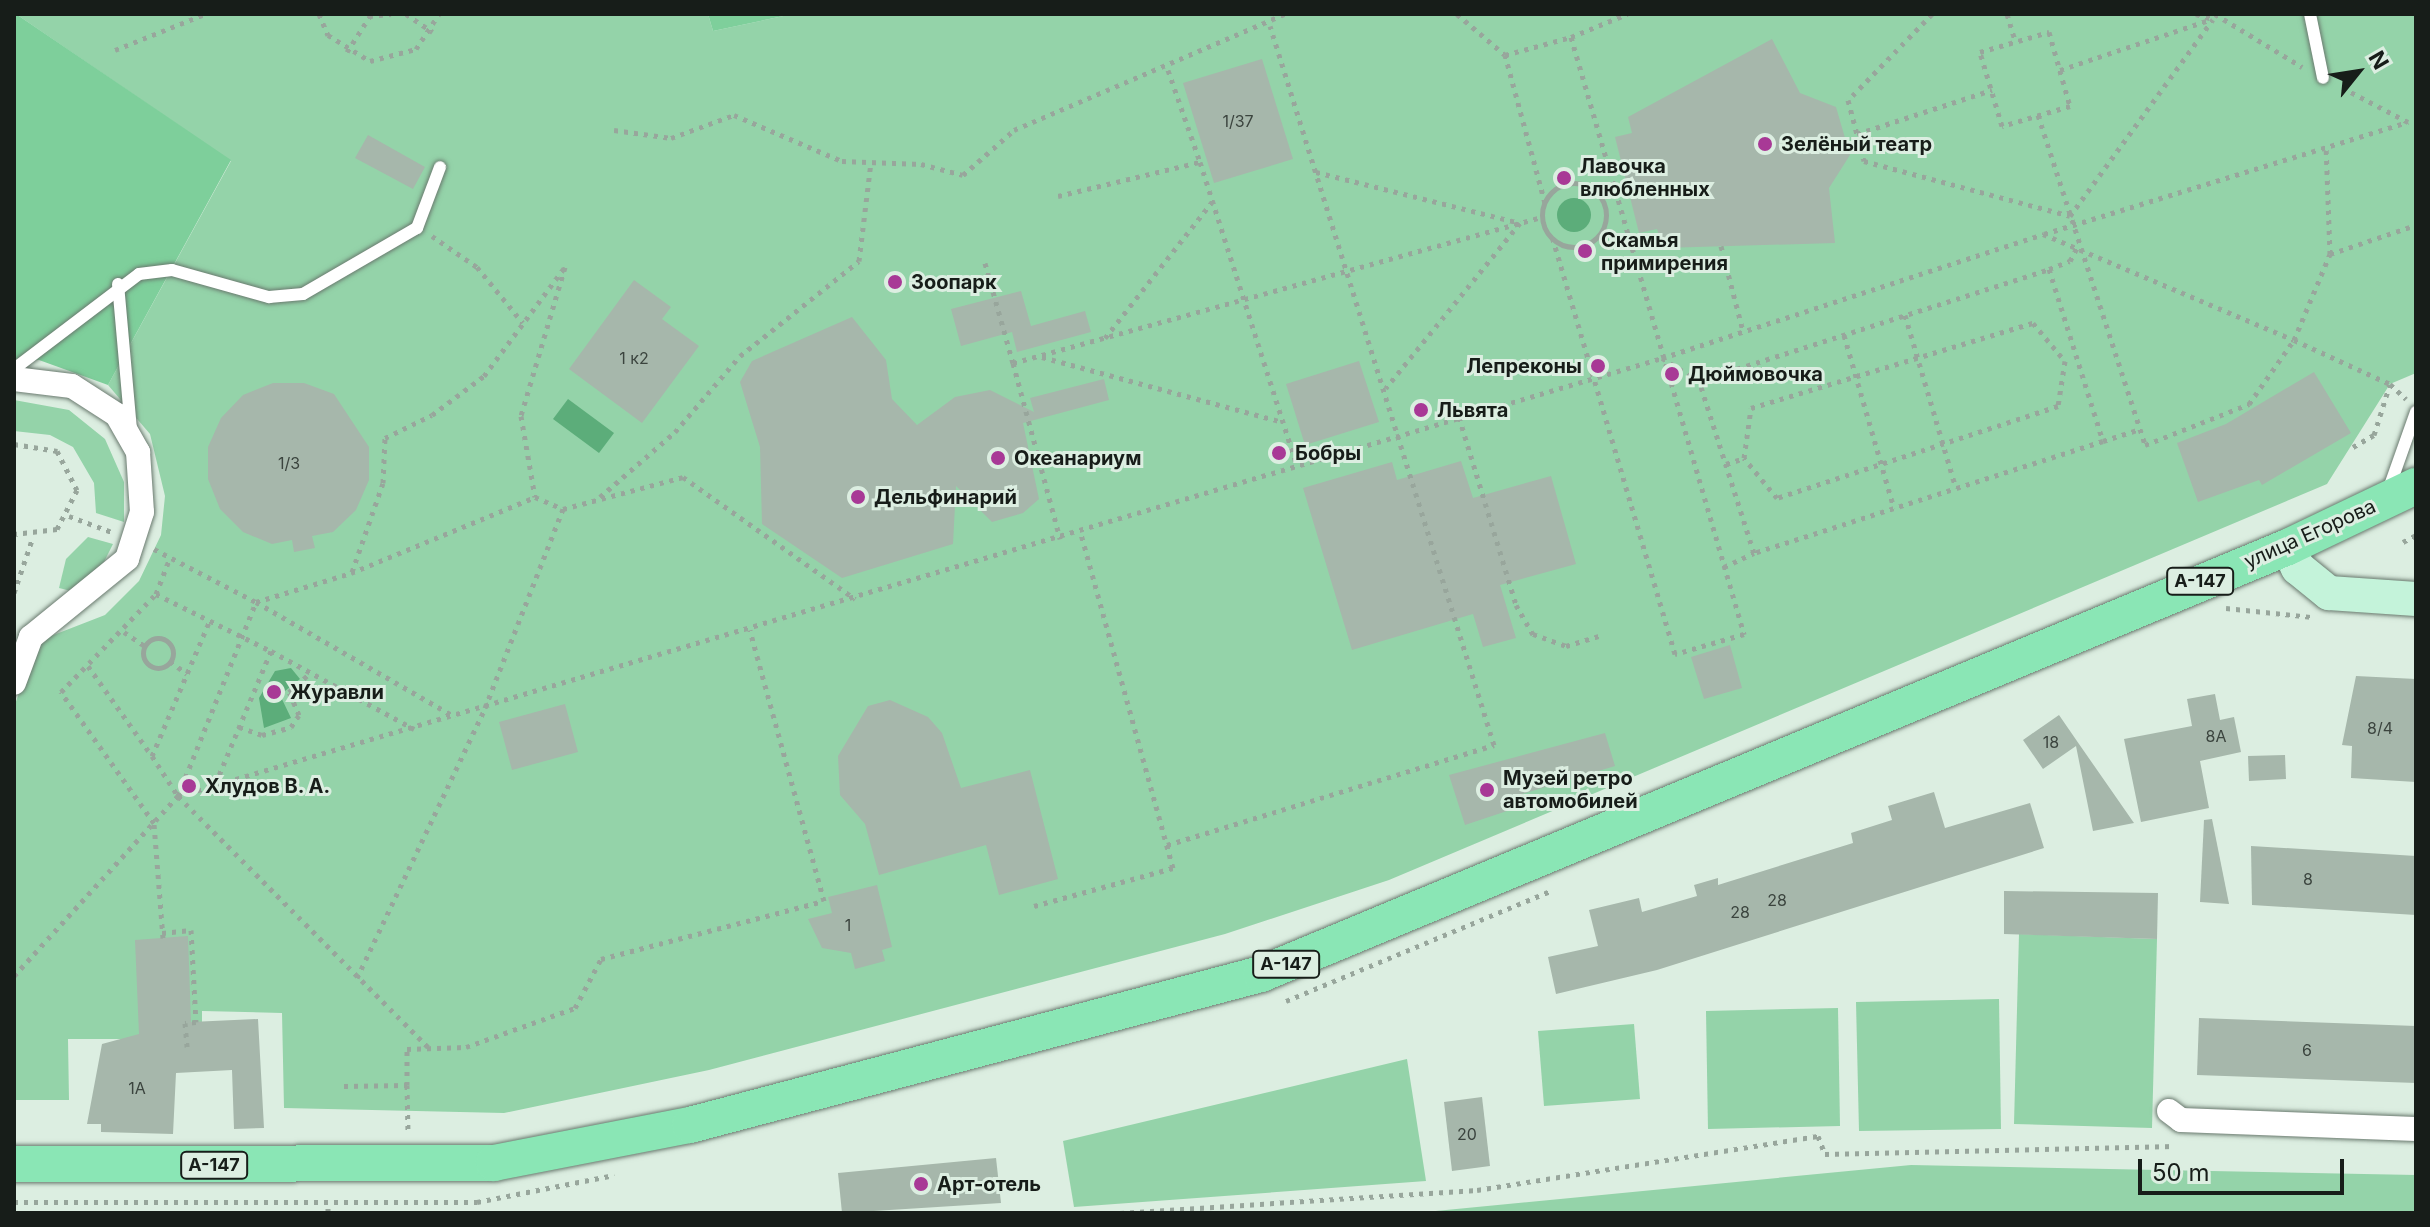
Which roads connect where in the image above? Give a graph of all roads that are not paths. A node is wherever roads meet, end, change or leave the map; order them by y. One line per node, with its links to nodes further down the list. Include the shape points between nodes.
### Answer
1 (2310, 14): 2 (lane)
2 (2323, 78)
3 (440, 167): 4 (lane, via 417,228 287,299 172,270)
4 (118, 284): 5 (lane); 8 (lane)
5 (14, 369)
6 (14, 379): 8 (street, via 72,386 117,415)
7 (2414, 408): 10 (lane, via 2397,473)
8 (132, 437): 13 (street, via 142,487 135,542 113,576 31,637)
9 (2416, 486): 10 (main road, улица Егорова / А-147)
10 (2371, 507): 11 (main road, улица Егорова / А-147)
11 (2288, 547): 12 (main road, via 2298,568 2329,593); 16 (main road, улица Егорова / А-147, via 1261,974 690,1125 494,1163)
12 (2416, 599)
13 (14, 683)
14 (2169, 1111): 15 (street, via 2181,1120)
15 (2416, 1129)
16 (14, 1164)

